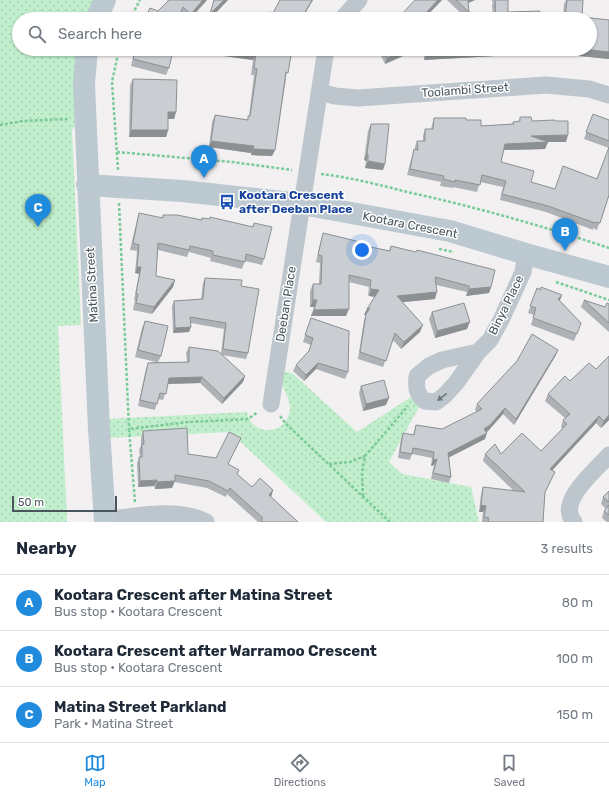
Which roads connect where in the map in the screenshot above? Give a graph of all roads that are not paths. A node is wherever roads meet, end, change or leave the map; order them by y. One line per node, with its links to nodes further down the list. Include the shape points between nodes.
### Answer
1 (105, 0): 3 (street)
2 (359, 0): 4 (street)
3 (99, 12)
4 (348, 12)
5 (86, 56): 9 (street, Matina Street, via 84,84)
6 (325, 56): 7 (street, Deeban Place)
7 (320, 92): 8 (street, Toolambi Street, via 358,98 546,85 589,89); 10 (street, Deeban Place)
8 (609, 95)
9 (87, 185): 10 (street, Kootara Crescent, via 182,190); 16 (street, Matina Street)
10 (302, 204): 11 (street, Kootara Crescent, via 450,231); 14 (street, Deeban Place)
11 (526, 254): 12 (street, Kootara Crescent); 13 (street, Binya Place, via 523,272 501,320 490,340)
12 (609, 277)
13 (478, 352): 13 (street, Binya Place, one-way to 13, via 456,383 436,402 425,402 418,395 417,376 429,366 442,360)
14 (271, 404)
15 (609, 455): 18 (street, via 571,500 569,508)
16 (105, 521): 17 (street, via 170,514 189,515)
17 (206, 522)
18 (574, 522)

